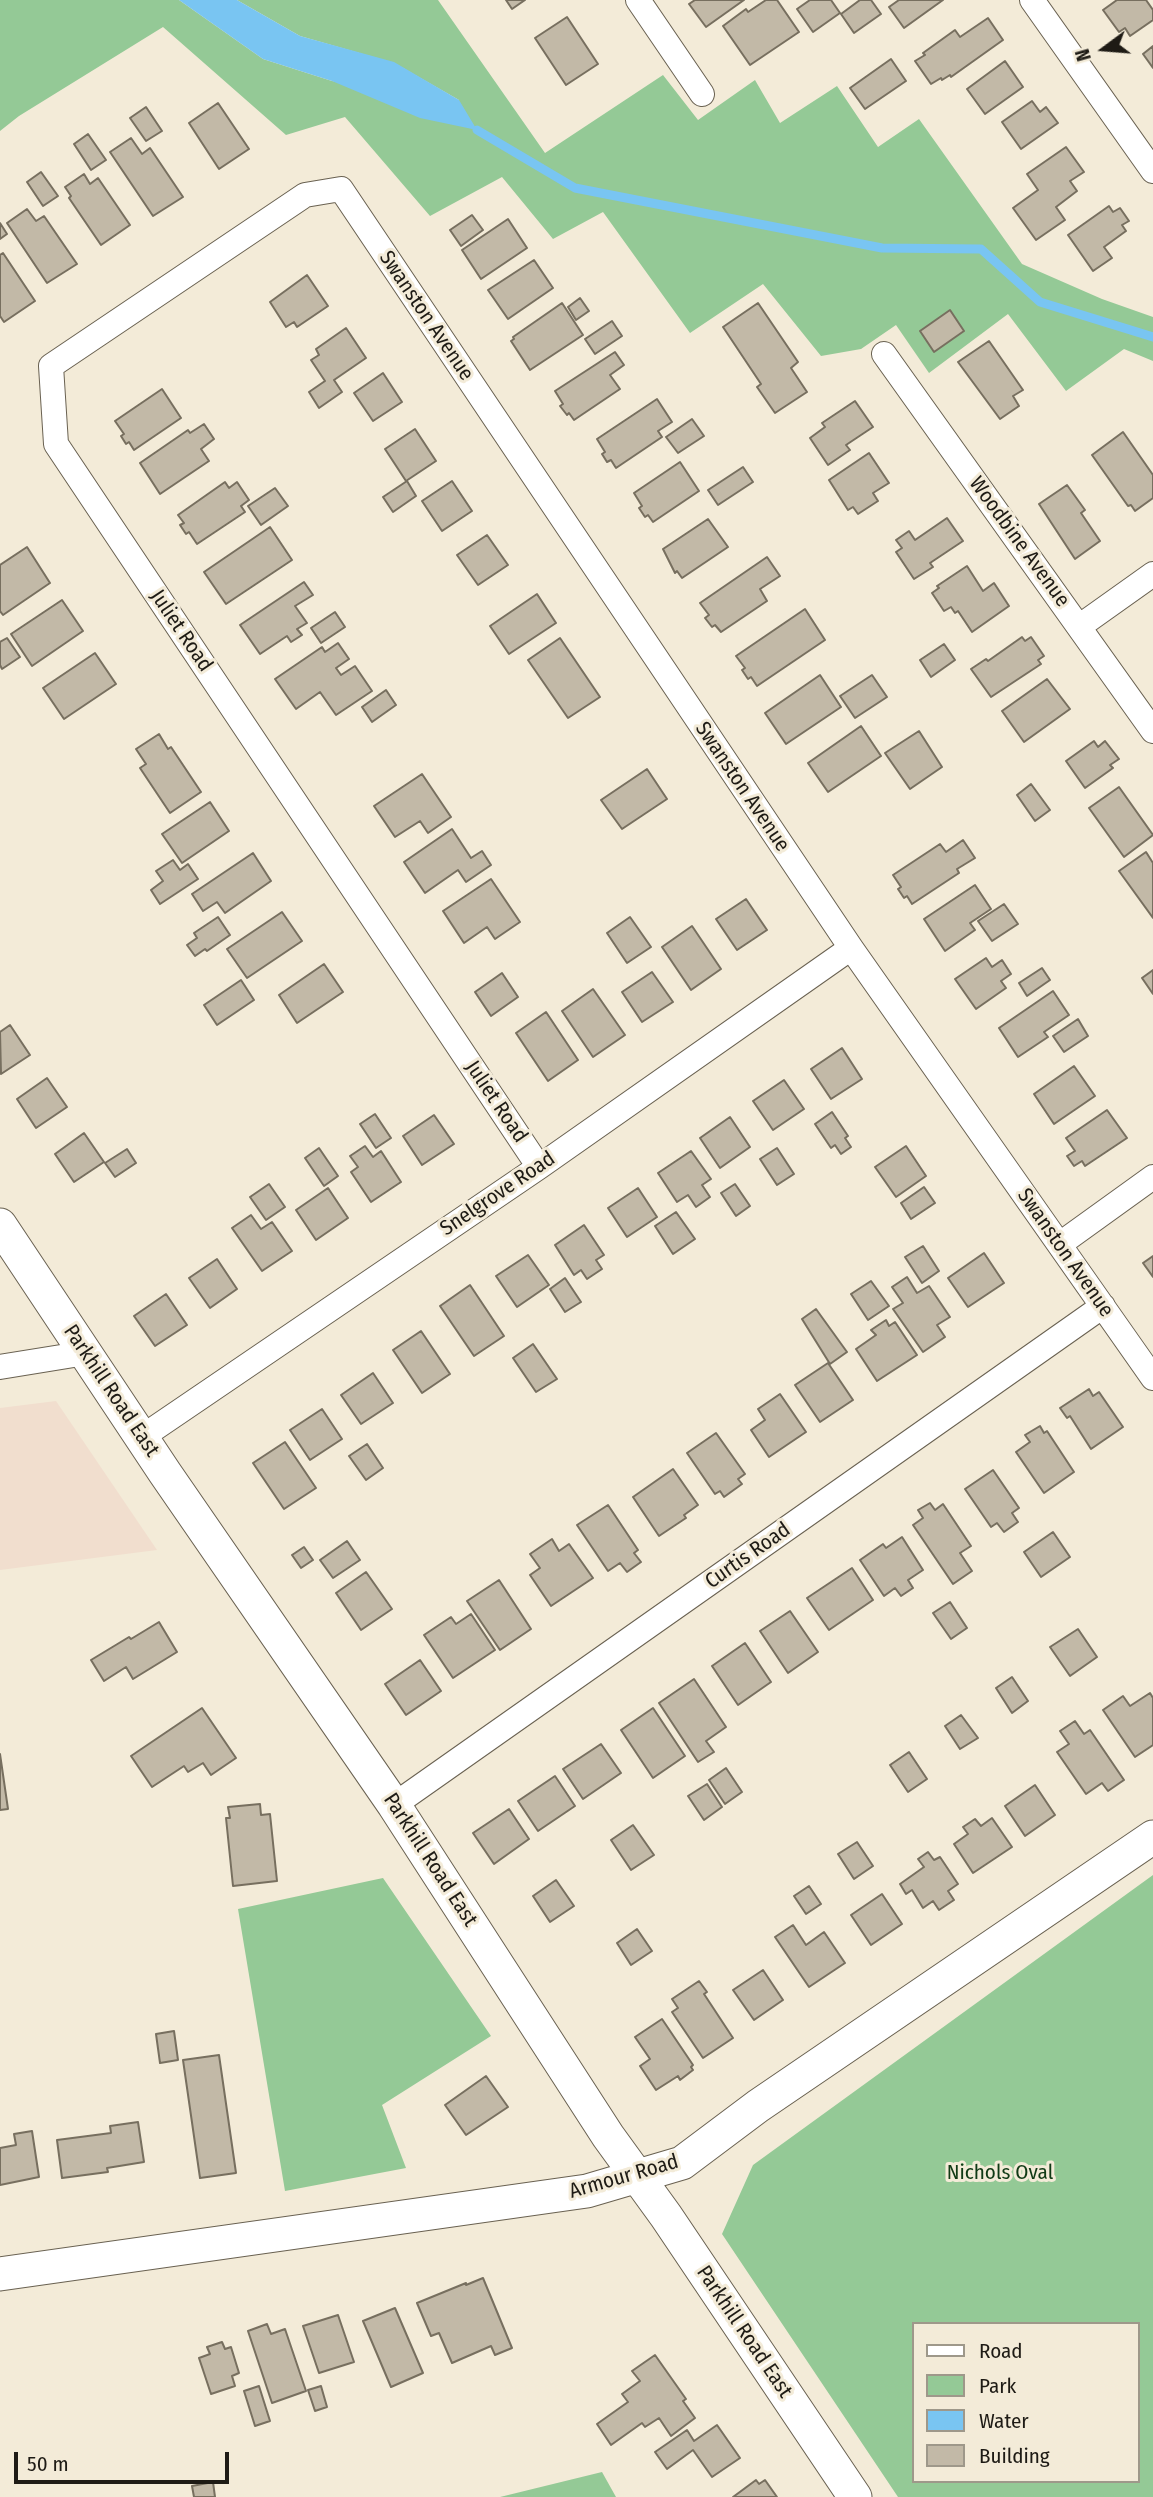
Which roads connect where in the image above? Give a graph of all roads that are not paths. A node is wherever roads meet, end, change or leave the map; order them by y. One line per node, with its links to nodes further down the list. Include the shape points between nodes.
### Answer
1 (638, 0): 3 (street)
2 (1032, 0): 4 (street)
3 (702, 94)
4 (1153, 171)
5 (341, 189): 10 (street, Swanston Avenue); 11 (street, Juliet Road, via 305,195 51,366 56,444)
6 (884, 354): 8 (street, Woodbine Avenue)
7 (1153, 575): 8 (street)
8 (1080, 626): 9 (street, Woodbine Avenue)
9 (1153, 731)
10 (851, 948): 11 (street, Snelgrove Road); 14 (street, Swanston Avenue)
11 (539, 1167): 19 (street, Snelgrove Road)
12 (1153, 1177): 14 (street)
13 (0, 1226): 16 (main road, Parkhill Road East)
14 (1059, 1244): 15 (street, Swanston Avenue)
15 (1103, 1306): 18 (street, Swanston Avenue); 20 (street, Curtis Road)
16 (86, 1353): 17 (street); 19 (main road, Parkhill Road East)
17 (0, 1367)
18 (1153, 1378)
19 (142, 1437): 20 (main road, Parkhill Road East)
20 (394, 1805): 22 (main road, Parkhill Road East)
21 (1153, 1837): 22 (main road, Armour Road, via 758,2106 682,2163)
22 (637, 2178): 23 (main road, Armour Road, via 587,2191); 24 (main road, Parkhill Road East)
23 (0, 2274)
24 (855, 2497)

